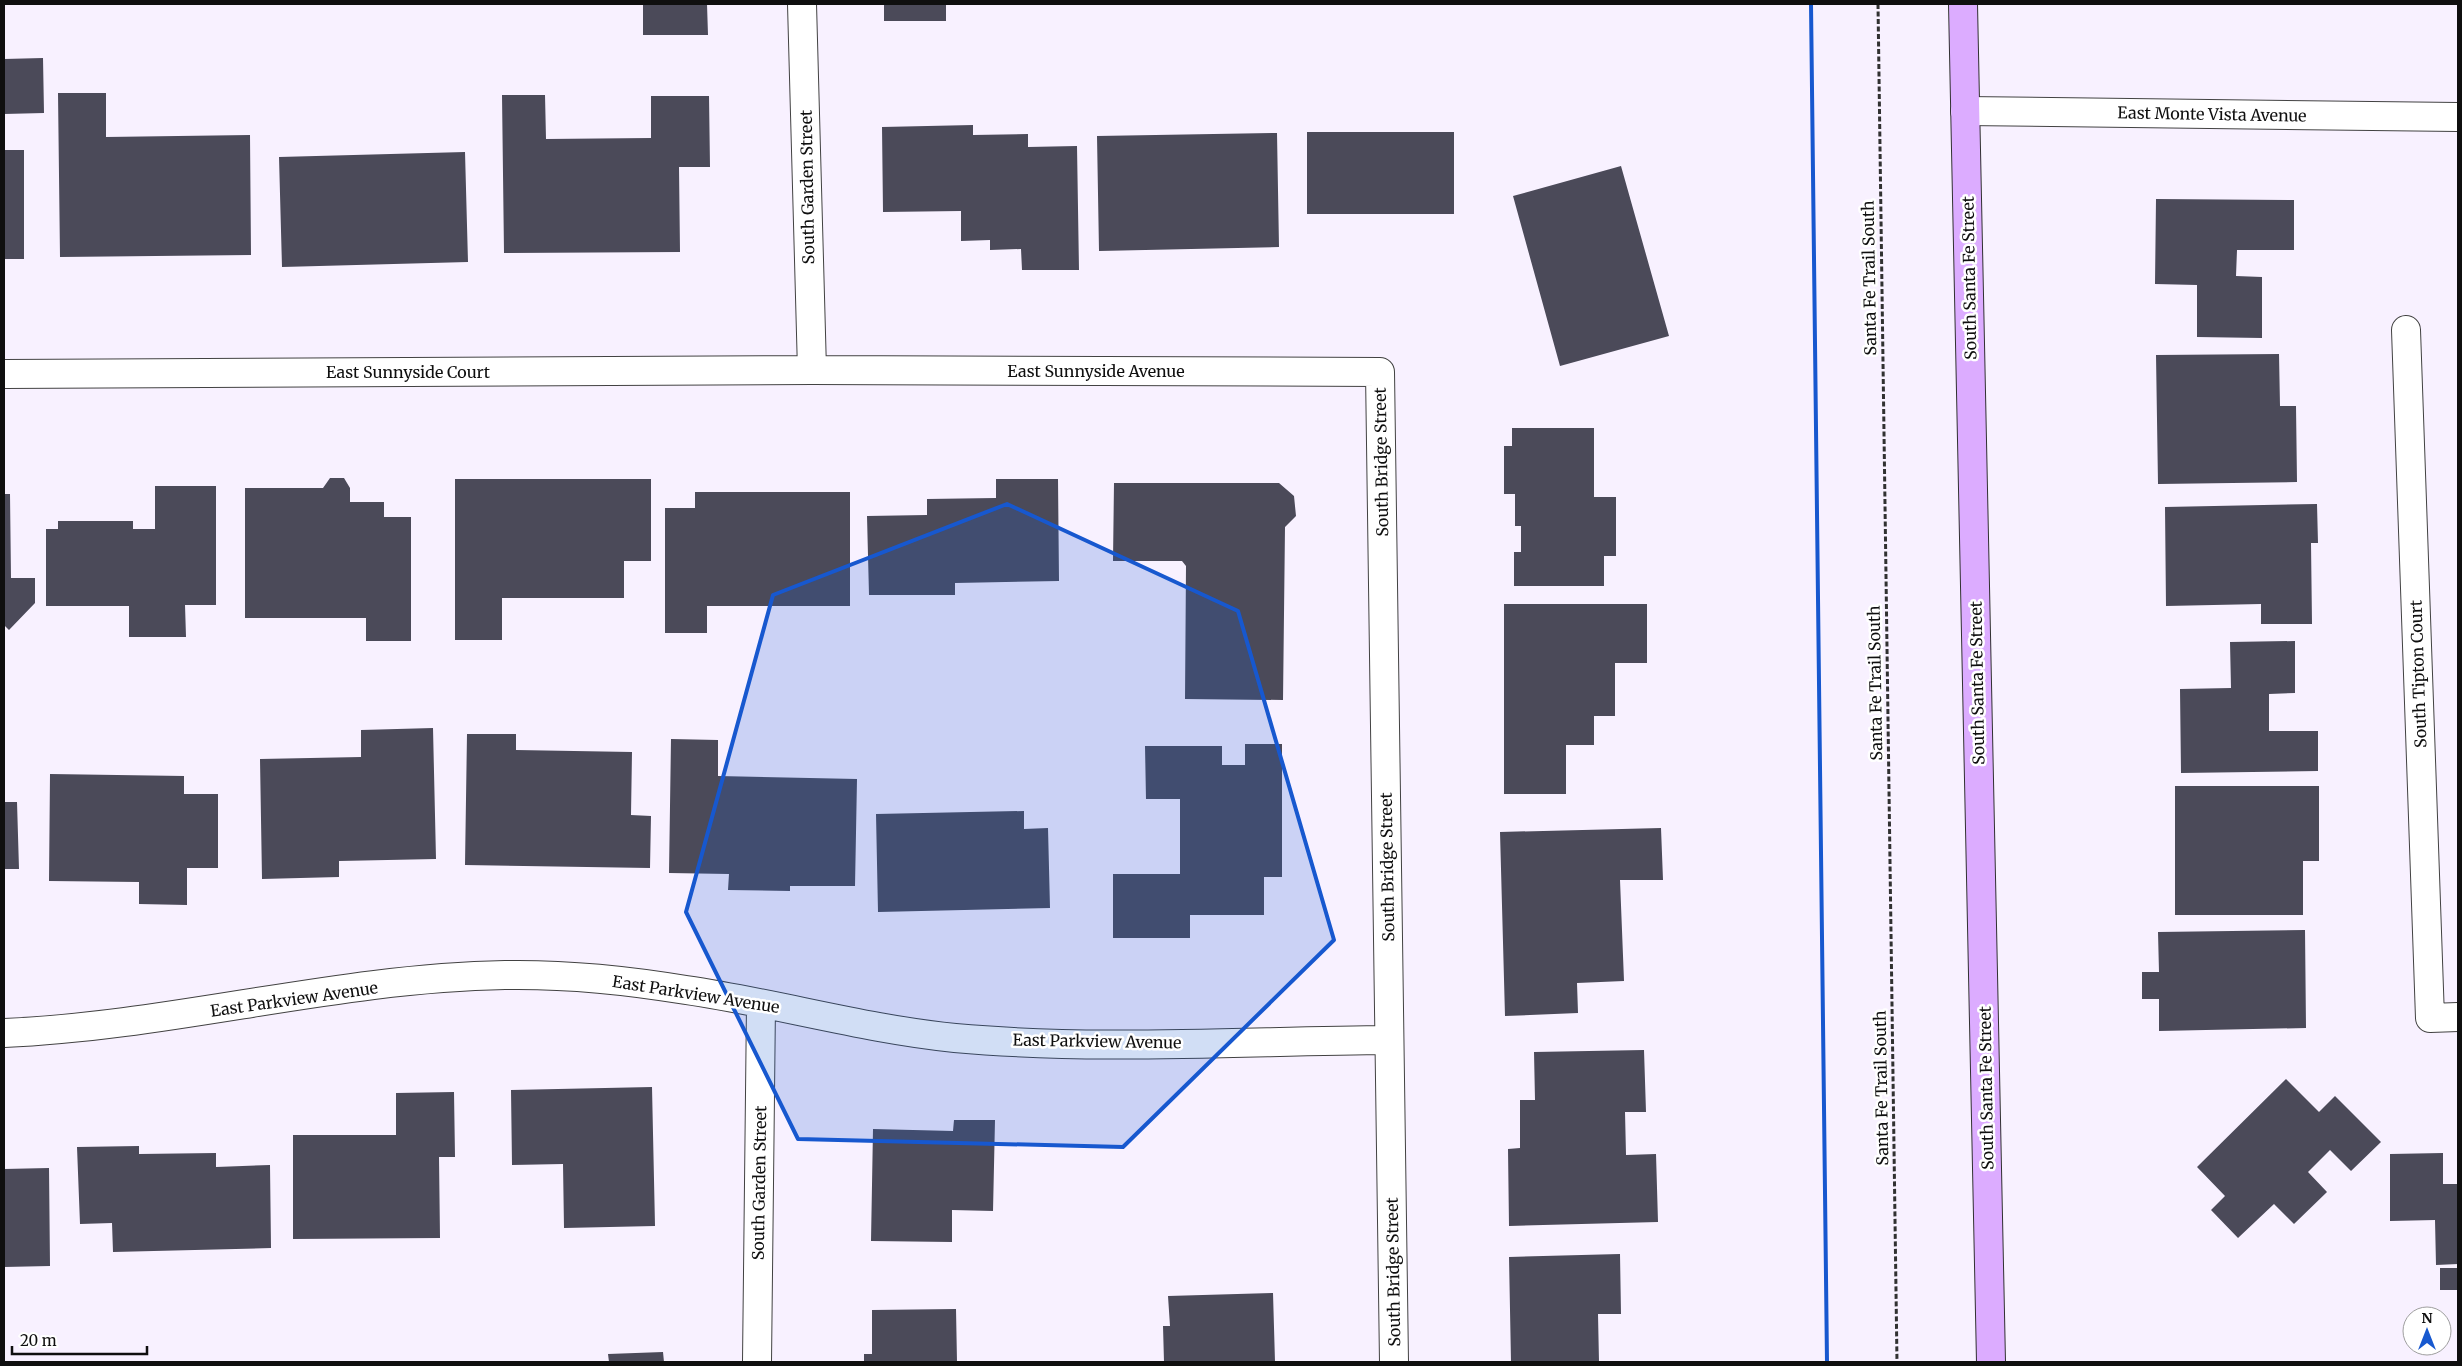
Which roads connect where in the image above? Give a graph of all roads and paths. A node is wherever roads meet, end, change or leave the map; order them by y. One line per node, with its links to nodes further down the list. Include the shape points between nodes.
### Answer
1 (802, 4): 7 (street, South Garden Street)
2 (1878, 4): 16 (path, Santa Fe Trail South)
3 (1964, 4): 4 (street, South Santa Fe Street)
4 (1965, 111): 5 (street, East Monte Vista Avenue); 17 (street, South Santa Fe Street)
5 (2458, 117)
6 (2406, 330): 11 (street, South Tipton Court, via 2430,1018)
7 (812, 370): 8 (street, East Sunnyside Avenue); 9 (street, East Sunnyside Court)
8 (1380, 372): 13 (street, South Bridge Street)
9 (4, 374)
10 (761, 1004): 12 (street, East Parkview Avenue, via 594,978 505,975 418,981 156,1020 50,1032); 13 (street, East Parkview Avenue, via 953,1037 1056,1044); 14 (street, South Garden Street)
11 (2458, 1017)
12 (4, 1033)
13 (1389, 1040): 15 (street, South Bridge Street)
14 (758, 1362)
15 (1394, 1362)
16 (1897, 1362)
17 (1991, 1362)

